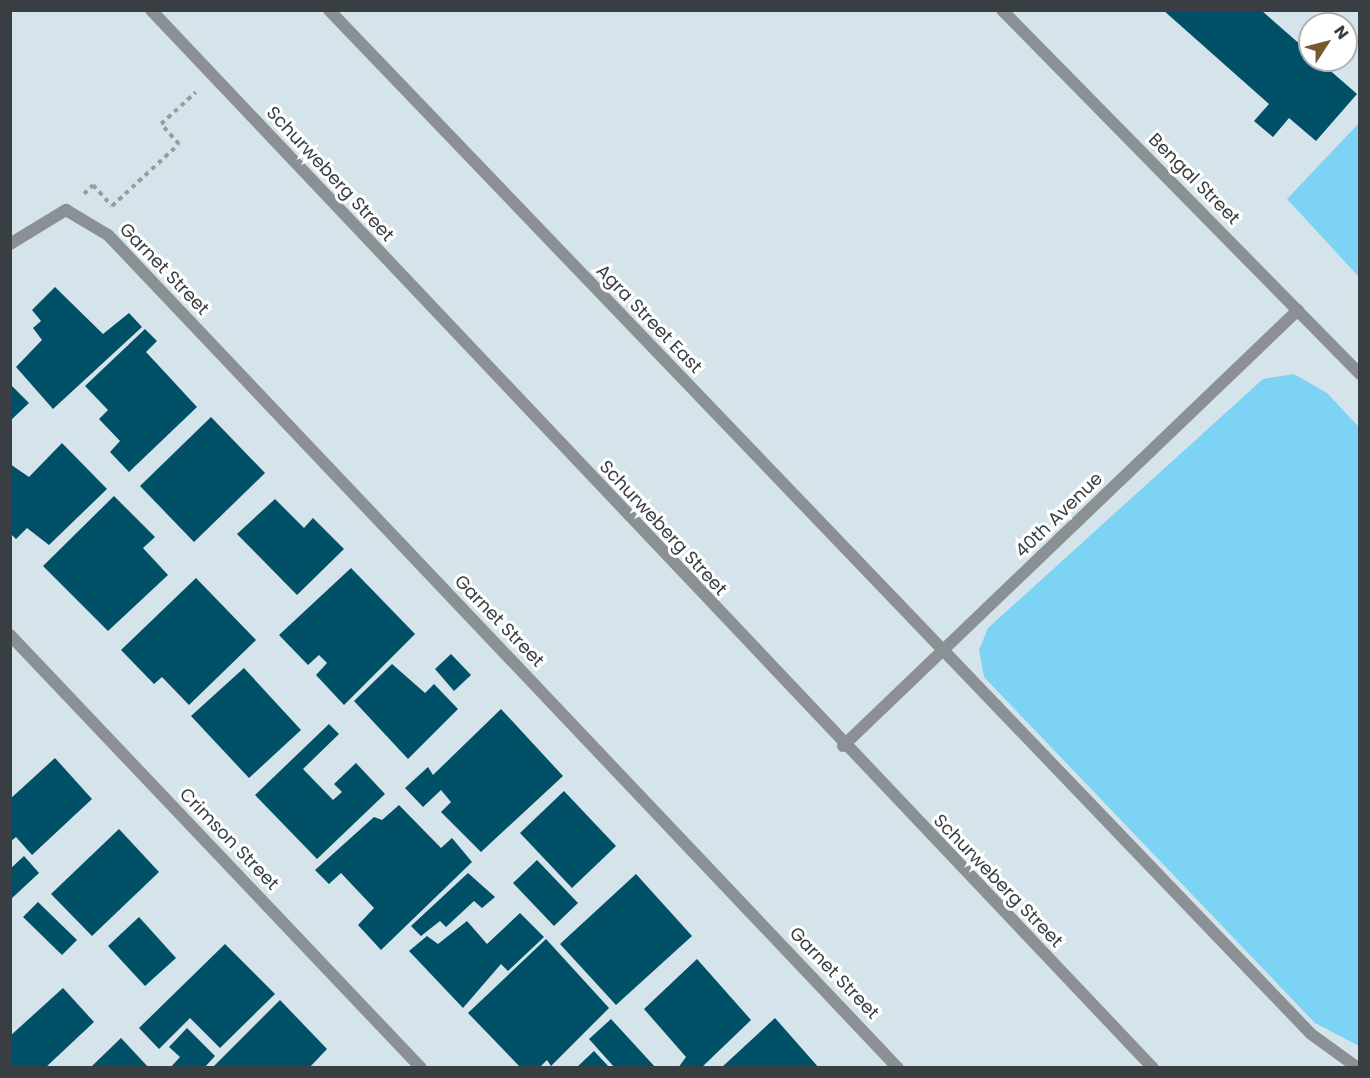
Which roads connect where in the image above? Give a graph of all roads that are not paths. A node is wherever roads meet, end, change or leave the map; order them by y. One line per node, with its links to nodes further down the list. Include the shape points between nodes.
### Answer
1 (151, 10): 9 (street, Schurweberg Street)
2 (329, 10): 8 (street, Agra Street East)
3 (1002, 10): 5 (street, Bengal Street)
4 (10, 244): 11 (street, Garnet Street, via 66,210 91,220)
5 (1298, 310): 6 (street, Bengal Street); 8 (street, 40th Avenue)
6 (1359, 374)
7 (10, 635): 10 (street, Crimson Street)
8 (944, 651): 9 (street, 40th Avenue); 13 (street, Agra Street East, via 1311,1034)
9 (843, 746): 12 (street, Schurweberg Street)
10 (421, 1068)
11 (898, 1068)
12 (1153, 1068)
13 (1358, 1068)

